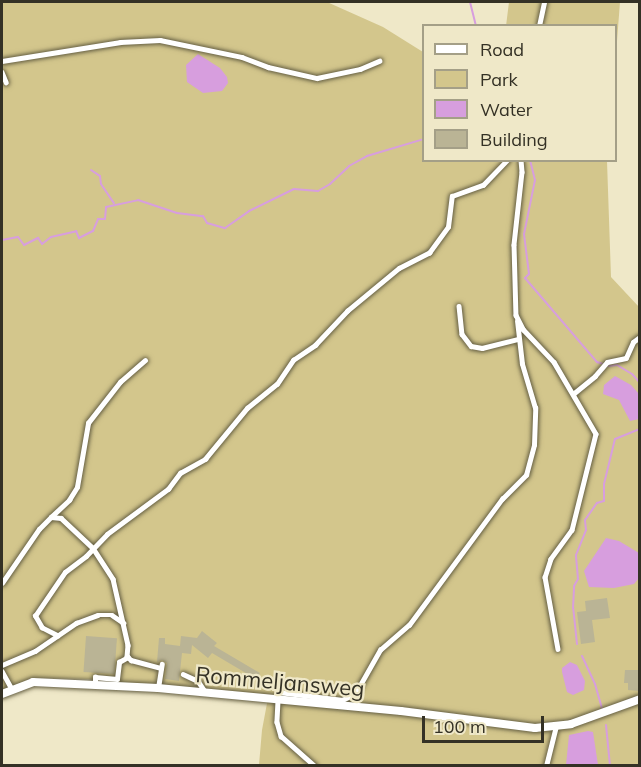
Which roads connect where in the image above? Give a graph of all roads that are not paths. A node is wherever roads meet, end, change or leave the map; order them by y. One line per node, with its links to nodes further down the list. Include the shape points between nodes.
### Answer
1 (544, 2): 2 (lane)
2 (539, 24)
3 (2, 61): 4 (lane, via 120,42 160,40 317,78)
4 (379, 61)
5 (2, 72): 6 (lane)
6 (6, 82)
7 (505, 162): 16 (lane, via 483,185 452,196 451,219 433,249 416,262 399,268 347,311 315,345 293,360 278,384 247,408 205,459 180,473 168,489)
8 (521, 162): 10 (lane, via 514,245)
9 (459, 306): 12 (lane, via 462,334 471,346 482,348)
10 (518, 321): 12 (lane); 14 (lane, via 554,362)
11 (639, 338): 14 (lane, via 634,340 626,358 606,362)
12 (518, 339): 30 (lane, via 535,408 534,445 526,475 502,499 409,625 380,650 355,694 342,700)
13 (145, 360): 15 (lane, via 120,382 88,423 77,487)
14 (573, 394): 20 (lane, via 596,434 572,530 551,559 545,577)
15 (51, 517): 16 (lane, via 66,521); 17 (lane)
16 (93, 548): 18 (lane, via 113,579); 19 (lane, via 60,577 35,616 42,628)
17 (2, 583)
18 (124, 623): 19 (lane, via 111,615 98,615 76,623); 21 (lane)
19 (58, 636): 22 (lane)
20 (558, 649)
21 (128, 657): 25 (lane, via 119,662 117,679 94,677); 26 (lane, via 162,666)
22 (2, 665)
23 (2, 671): 27 (lane)
24 (183, 674): 29 (lane, via 198,681)
25 (95, 685): 26 (street, Rommeljansweg); 27 (street, Rommeljansweg, via 33,682)
26 (158, 688): 29 (street, Rommeljansweg)
27 (12, 689): 28 (street, Rommeljansweg)
28 (2, 694)
29 (207, 695): 30 (street, Rommeljansweg)
30 (279, 697): 32 (street, Rommeljansweg, via 506,727); 33 (lane, via 277,722 281,736)
31 (639, 699): 32 (street, Rommeljansweg, via 596,717)
32 (556, 726): 34 (lane)
33 (315, 765)
34 (546, 765)

